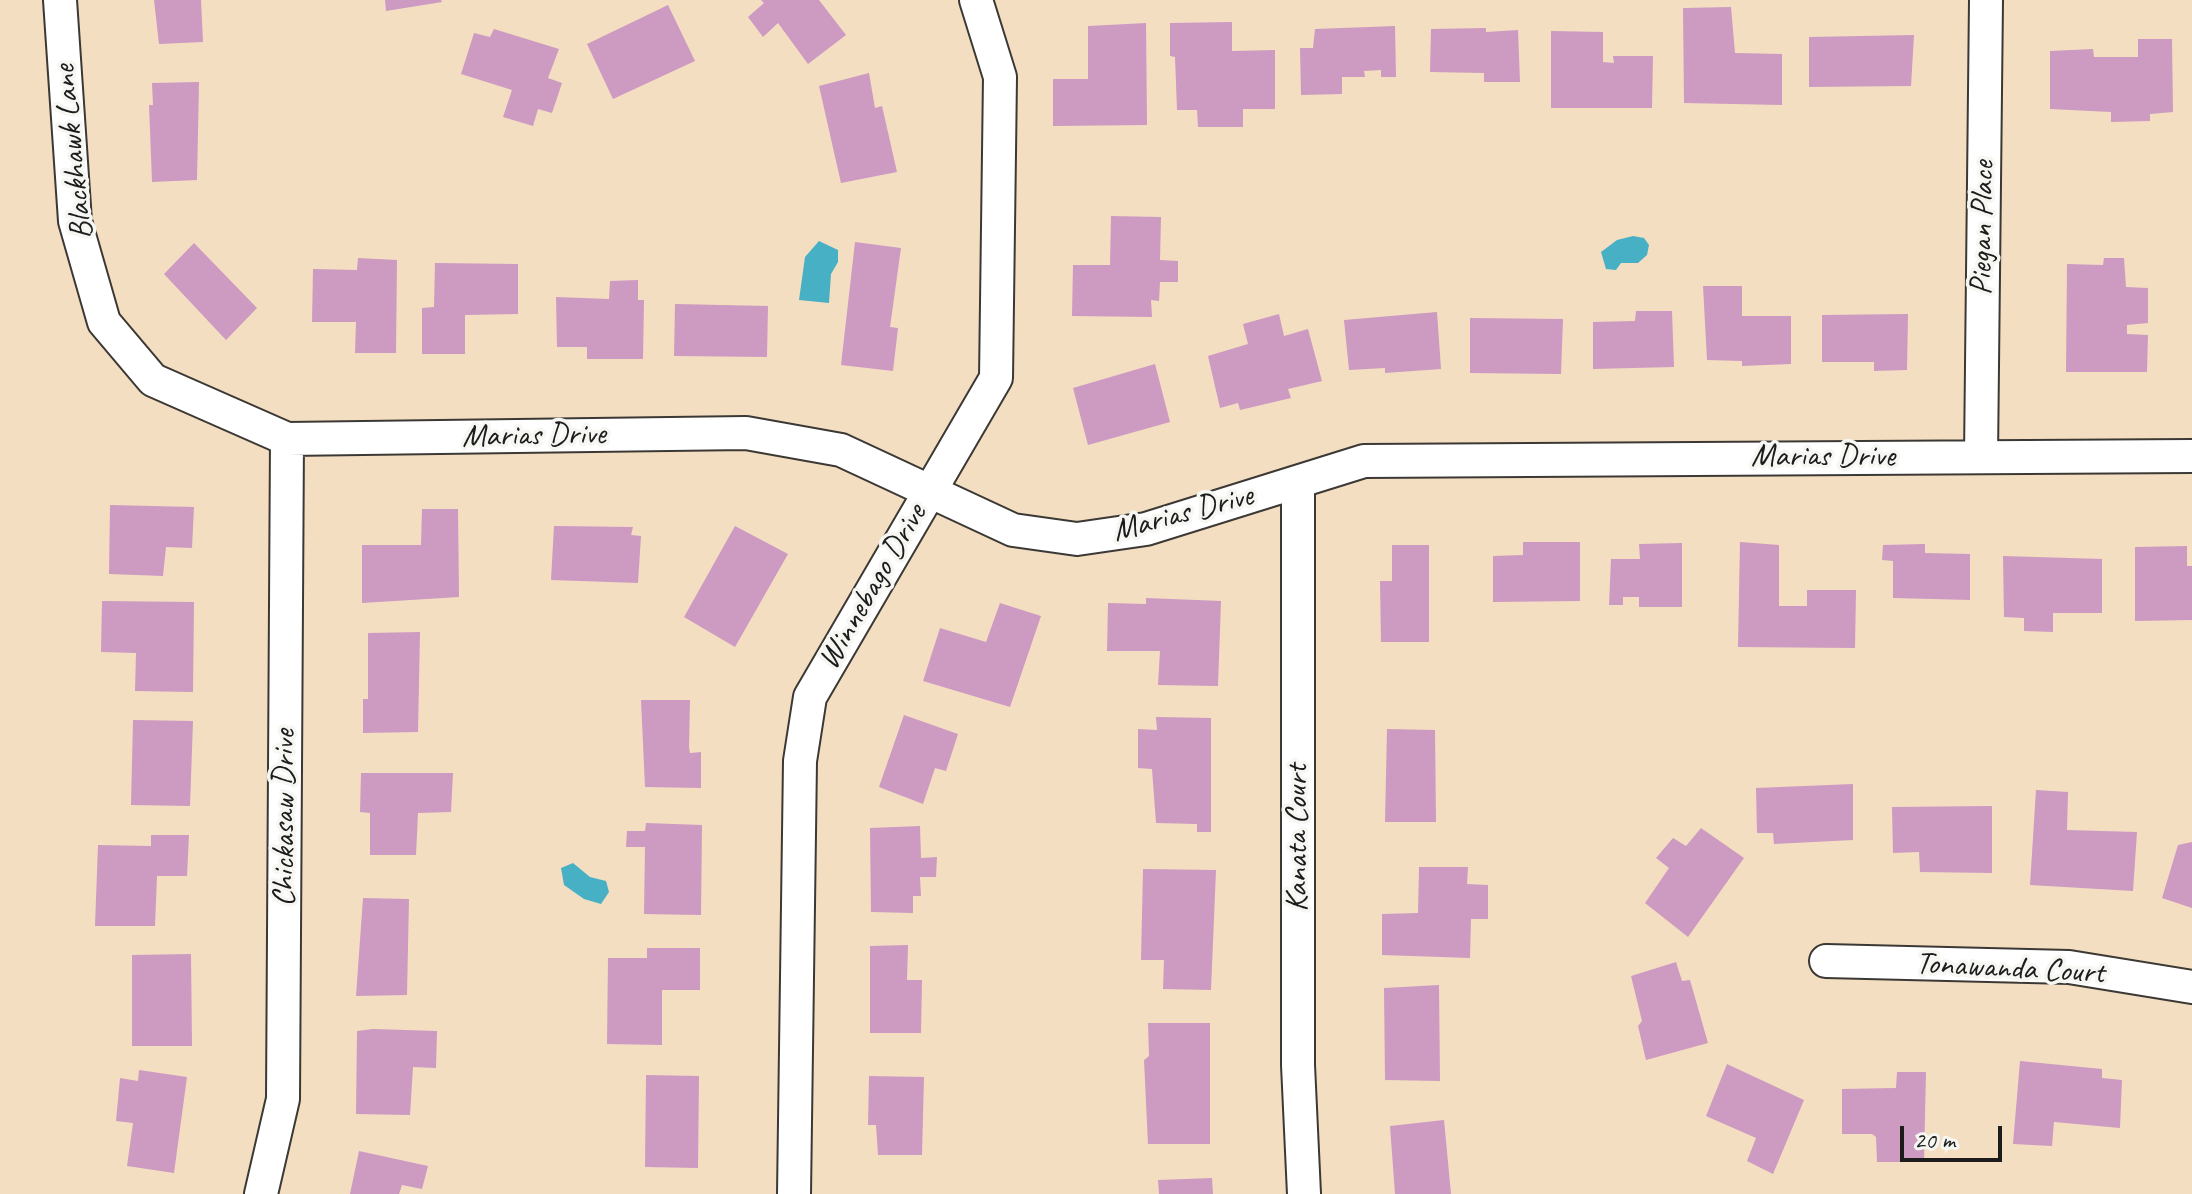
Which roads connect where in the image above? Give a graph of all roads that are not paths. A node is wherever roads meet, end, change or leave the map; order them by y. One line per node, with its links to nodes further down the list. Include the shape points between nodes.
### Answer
1 (60, 0): 4 (street, Blackhawk Lane, via 75,221 104,322)
2 (976, 0): 9 (street, Winnebago Drive, via 1000,77 996,378)
3 (1986, 0): 7 (street, Piegan Place)
4 (153, 380): 5 (street, Marias Drive)
5 (287, 439): 9 (street, Marias Drive, via 746,433 841,450); 12 (street, Chickasaw Drive, via 283,1099)
6 (2192, 456): 7 (street, Marias Drive)
7 (1981, 457): 8 (street, Marias Drive, via 1419,458 1364,461)
8 (1298, 482): 9 (street, Marias Drive, via 1146,529 1077,539 1013,530); 14 (street, Kanata Court, via 1298,1065)
9 (927, 491): 13 (street, Winnebago Drive, via 810,697 800,761)
10 (1826, 961): 11 (street, Tonawanda Court, via 2069,967)
11 (2192, 987)
12 (261, 1194)
13 (794, 1194)
14 (1304, 1194)

